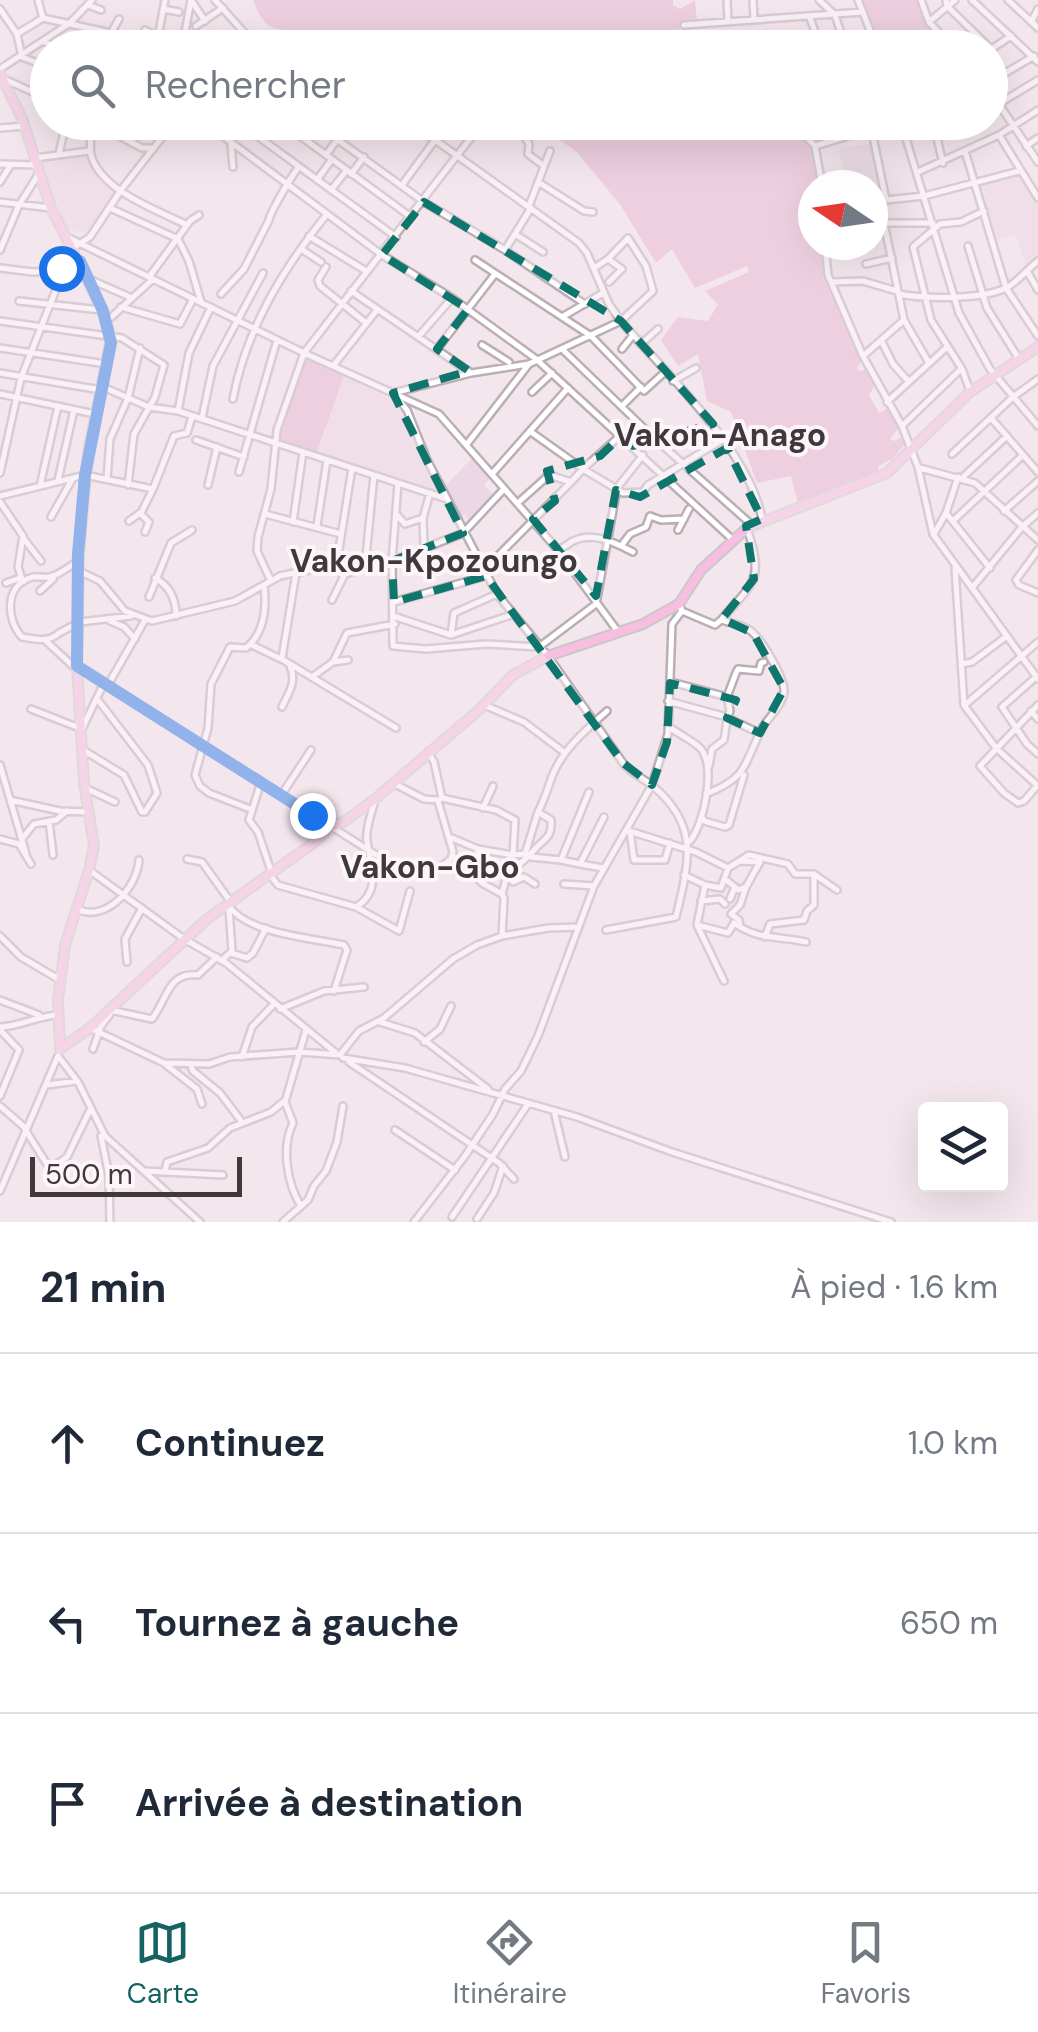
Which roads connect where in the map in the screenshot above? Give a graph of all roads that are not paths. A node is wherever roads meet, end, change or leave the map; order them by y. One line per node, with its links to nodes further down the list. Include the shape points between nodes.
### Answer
1 (38, 0): 24 (street)
2 (154, 0): 14 (street)
3 (215, 0): 15 (street)
4 (727, 0): 28 (street)
5 (753, 0): 27 (street)
6 (819, 0): 23 (street)
7 (858, 0): 20 (street)
8 (921, 0): 29 (street)
9 (955, 0): 13 (street)
10 (972, 0): 46 (street)
11 (1008, 0): 30 (street)
12 (92, 3): 18 (street); 21 (street); 31 (street)
13 (947, 3): 29 (street); 45 (street)
14 (164, 4): 19 (street); 38 (street)
15 (224, 8): 26 (street); 40 (street)
16 (1038, 9): 30 (street)
17 (0, 10): 48 (street)
18 (100, 10)
19 (178, 12)
20 (863, 12): 23 (street); 43 (street)
21 (84, 14)
22 (809, 16): 23 (street); 27 (street); 41 (street)
23 (834, 16): 42 (street)
24 (43, 18): 31 (street); 48 (street)
25 (119, 19): 37 (street)
26 (205, 20): 33 (street); 39 (street, via 191,0)
27 (754, 20): 28 (street)
28 (728, 21): 32 (street)
29 (929, 22): 44 (street)
30 (1031, 22): 34 (street)
31 (70, 23): 35 (street); 36 (street)
32 (684, 25)
33 (196, 26)
34 (1038, 28)
35 (60, 30)
36 (95, 30)
37 (112, 30)
38 (160, 30)
39 (184, 30)
40 (243, 30)
41 (814, 30)
42 (839, 30)
43 (870, 30)
44 (936, 30)
45 (972, 30)
46 (1004, 30)
47 (1008, 33): 49 (street)
48 (18, 34): 53 (street)
49 (1011, 36): 50 (street); 54 (street)
50 (1008, 38)
51 (1038, 47): 54 (street)
52 (30, 52): 53 (street)
53 (22, 57): 55 (street); 57 (street)
54 (1035, 57): 56 (street)
55 (30, 60)
56 (1008, 72)
57 (1, 74): 59 (street); 60 (main road)
58 (1038, 80): 61 (street)
59 (30, 89)
60 (13, 98): 62 (street); 66 (main road)
61 (1008, 98)
62 (0, 101)
63 (1038, 110): 65 (street)
64 (1008, 116): 65 (street)
65 (1014, 125): 68 (street); 92 (street)
66 (24, 126): 67 (street); 103 (main road)
67 (0, 128)
68 (1008, 129)
69 (1038, 138): 92 (street)
70 (62, 140): 98 (street)
71 (91, 140): 95 (street)
72 (126, 140): 90 (street)
73 (133, 140): 90 (street)
74 (159, 140): 94 (street)
75 (263, 140): 108 (street)
76 (306, 140): 100 (street)
77 (337, 140): 100 (street)
78 (341, 140): 101 (street)
79 (434, 140): 99 (street); 121 (street)
80 (469, 140): 99 (street)
81 (526, 140): 109 (street, via 528,154)
82 (809, 140): 91 (street)
83 (834, 140): 91 (street)
84 (874, 140): 124 (street, via 886,200)
85 (905, 140): 113 (street)
86 (938, 140): 105 (street)
87 (989, 140): 97 (street)
88 (1002, 140): 114 (street)
89 (230, 142): 110 (street); 120 (street)
90 (132, 143): 93 (street)
91 (815, 146): 111 (street)
92 (1026, 146): 104 (street)
93 (142, 148): 94 (street); 102 (street)
94 (153, 148): 102 (street)
95 (90, 151): 98 (street); 122 (street)
96 (550, 151): 109 (street)
97 (966, 152): 105 (street); 119 (street)
98 (59, 154): 103 (street)
99 (458, 155): 127 (street); 129 (street)
100 (329, 157): 112 (street); 116 (street)
101 (364, 157): 112 (street); 121 (street)
102 (145, 158): 122 (street)
103 (34, 161): 107 (street); 115 (main road)
104 (1038, 162)
105 (943, 163): 113 (street)
106 (0, 164): 107 (street)
107 (10, 166): 117 (street)
108 (298, 166): 116 (street); 120 (street)
109 (544, 166): 118 (street)
110 (233, 167)
111 (819, 170)
112 (349, 172): 123 (street); 136 (street)
113 (918, 172): 124 (street)
114 (1019, 172): 119 (street); 125 (street)
115 (38, 175): 128 (street); 130 (main road)
116 (317, 180): 123 (street)
117 (0, 182)
118 (538, 182): 129 (street); 133 (street)
119 (976, 183): 124 (street); 132 (street)
120 (286, 184): 134 (street); 179 (street, via 250,260)
121 (402, 185): 127 (street)
122 (121, 190): 131 (street); 139 (street)
123 (331, 190): 143 (street)
124 (924, 196): 138 (street)
125 (1038, 198)
126 (0, 202): 128 (street)
127 (424, 202): 136 (street); 151 (street)
128 (20, 205): 130 (street); 150 (street)
129 (530, 207): 140 (street); 163 (street, via 579,243)
130 (51, 208): 146 (main road)
131 (110, 208): 142 (street); 144 (street)
132 (984, 211): 138 (street); 173 (street)
133 (593, 212)
134 (327, 214): 141 (street); 153 (street)
135 (199, 215): 139 (street)
136 (412, 218): 143 (street)
137 (888, 224): 138 (street)
138 (935, 225): 183 (street); 184 (street, via 913,248)
139 (187, 226): 144 (street)
140 (515, 234): 151 (street); 152 (street)
141 (309, 236): 149 (street); 166 (street)
142 (90, 237): 146 (street); 148 (street)
143 (396, 237): 153 (street)
144 (178, 239): 169 (street); 186 (street)
145 (888, 241): 154 (street)
146 (76, 245): 148 (street); 158 (main road); 165 (street)
147 (968, 246): 178 (street)
148 (89, 247): 169 (street)
149 (301, 249): 187 (street, via 323,264 320,286); 204 (street, via 268,298)
150 (0, 250)
151 (505, 250): 189 (street)
152 (544, 252)
153 (382, 255): 166 (street); 182 (street)
154 (892, 258): 160 (street); 177 (street)
155 (608, 259): 163 (street); 171 (street, via 622,269); 197 (street, via 628,238 654,287)
156 (475, 260): 168 (street)
157 (826, 260): 172 (street)
158 (80, 261): 162 (street); 170 (main road)
159 (1038, 261): 164 (street)
160 (866, 264)
161 (0, 268): 165 (street)
162 (61, 268): 165 (street); 188 (street)
163 (594, 268): 176 (street)
164 (1027, 270): 173 (street); 174 (street)
165 (49, 272)
166 (367, 272): 175 (street)
167 (263, 273): 196 (street)
168 (495, 274): 193 (street); 195 (street)
169 (151, 278): 180 (street); 181 (street)
170 (88, 279): 180 (street); 194 (main road)
171 (610, 282)
172 (832, 282): 177 (street); 223 (street)
173 (1006, 288): 178 (street); 207 (street)
174 (1038, 290)
175 (351, 291): 187 (street); 192 (street)
176 (603, 292): 189 (street); 197 (street)
177 (898, 292): 184 (street); 198 (street)
178 (982, 292): 183 (street); 224 (street)
179 (221, 294)
180 (132, 298): 190 (street)
181 (193, 298): 186 (street); 190 (street, via 180,324)
182 (452, 298): 193 (street); 208 (street)
183 (954, 298): 184 (street); 236 (street)
184 (926, 299): 214 (street)
185 (19, 300): 188 (street)
186 (201, 302): 191 (street)
187 (342, 303): 201 (street); 221 (street)
188 (48, 304): 194 (street); 202 (street)
189 (584, 304): 195 (street)
190 (121, 308): 200 (street)
191 (211, 308): 196 (street); 257 (street, via 189,352)
192 (378, 309): 201 (street); 208 (street)
193 (468, 309): 219 (street); 225 (street)
194 (103, 311): 200 (main road)
195 (562, 317): 206 (street)
196 (238, 320): 204 (street); 262 (street, via 213,366)
197 (621, 320): 205 (street); 206 (street)
198 (904, 320): 211 (street); 226 (street)
199 (0, 321): 202 (street)
200 (107, 321): 209 (main road)
201 (365, 322): 229 (street)
202 (39, 329): 209 (street); 222 (street)
203 (658, 329): 212 (street)
204 (256, 330): 210 (street); 250 (street, via 240,361)
205 (633, 335): 212 (street); 218 (street)
206 (591, 336): 220 (street); 241 (street)
207 (1038, 336)
208 (418, 337): 219 (street)
209 (110, 338): 216 (street); 227 (main road)
210 (277, 340): 221 (street); 267 (street)
211 (881, 340): 223 (street); 240 (street)
212 (641, 344): 232 (street)
213 (482, 345): 228 (street)
214 (947, 346): 226 (street); 231 (street)
215 (0, 348): 222 (street)
216 (141, 348): 249 (street); 254 (street, via 164,365)
217 (1038, 348): 224 (main road)
218 (622, 349)
219 (437, 350): 234 (street)
220 (562, 350): 225 (street); 255 (street)
221 (304, 353): 229 (street); 273 (street)
222 (30, 354): 227 (street); 237 (street)
223 (863, 356): 252 (street)
224 (1019, 359): 236 (main road)
225 (532, 361): 228 (street); 235 (street); 274 (street)
226 (929, 363): 240 (street)
227 (108, 364): 243 (main road)
228 (512, 364): 234 (street)
229 (333, 366): 246 (street)
230 (696, 368): 239 (street)
231 (962, 368): 245 (street); 264 (street)
232 (665, 372): 239 (street); 241 (street)
233 (0, 373): 237 (street)
234 (471, 373): 246 (street)
235 (552, 373): 242 (street); 244 (street)
236 (994, 375): 245 (main road); 251 (street)
237 (21, 378): 243 (street); 248 (street)
238 (1038, 379): 251 (street)
239 (672, 380): 272 (street)
240 (909, 382): 252 (street)
241 (641, 387): 255 (street)
242 (568, 388): 266 (street); 268 (street)
243 (103, 389): 249 (street); 259 (main road)
244 (532, 392)
245 (970, 392): 277 (main road)
246 (392, 393): 274 (street, via 440,414); 310 (street, via 407,410)
247 (0, 394): 248 (street)
248 (16, 398): 253 (street); 290 (street)
249 (128, 398): 254 (street); 296 (street, via 110,439)
250 (234, 398)
251 (1013, 398): 261 (street); 263 (street)
252 (886, 402): 264 (street)
253 (58, 406): 256 (street); 302 (street)
254 (150, 407): 257 (street); 301 (street, via 134,434)
255 (622, 407): 270 (street)
256 (74, 410): 259 (street); 298 (street)
257 (178, 411): 260 (street)
258 (1038, 411): 261 (street)
259 (97, 414): 293 (main road)
260 (193, 416): 262 (street); 305 (street, via 187,433 174,436)
261 (1030, 417): 265 (street)
262 (202, 418): 267 (street)
263 (991, 418): 269 (street); 279 (street)
264 (902, 426): 277 (street)
265 (1038, 426)
266 (531, 432): 287 (street); 291 (street)
267 (252, 435): 273 (street); 282 (street)
268 (621, 435): 275 (street); 287 (street)
269 (1007, 436): 281 (street); 295 (street)
270 (654, 438): 275 (street); 284 (street)
271 (196, 440): 276 (street)
272 (722, 440): 284 (street); 324 (street)
273 (276, 444): 278 (street); 317 (street)
274 (467, 444): 291 (street)
275 (634, 446): 280 (street)
276 (218, 447): 282 (street); 303 (street)
277 (912, 450): 285 (street); 324 (main road, via 878,478)
278 (303, 452): 283 (street); 326 (street)
279 (952, 454)
280 (643, 455): 292 (street); 306 (street)
281 (1023, 455): 289 (street); 307 (street)
282 (244, 457): 288 (street)
283 (327, 460): 286 (street); 329 (street)
284 (684, 463): 292 (street); 327 (street)
285 (918, 467): 295 (street); 335 (street)
286 (352, 468): 294 (street); 334 (street)
287 (583, 469): 299 (street); 306 (street)
288 (239, 472)
289 (1038, 472)
290 (0, 474)
291 (492, 474): 304 (street)
292 (666, 475): 306 (street, via 643,492); 338 (street)
293 (80, 476): 296 (street); 298 (street); 319 (street); 349 (main road)
294 (374, 476): 300 (street); 350 (street)
295 (960, 478): 307 (street); 315 (street)
296 (107, 479): 301 (street)
297 (1038, 481): 313 (street)
298 (58, 482): 302 (street)
299 (571, 482): 311 (street, via 549,476); 321 (street)
300 (398, 483): 308 (street); 314 (street)
301 (128, 485): 305 (street)
302 (40, 486): 309 (street)
303 (208, 486)
304 (504, 488): 321 (street); 333 (street)
305 (153, 489): 316 (street)
306 (616, 490): 337 (street)
307 (985, 492): 313 (street); 325 (street)
308 (430, 494): 310 (street); 320 (street)
309 (0, 499): 336 (street)
310 (446, 499): 333 (street)
311 (520, 501)
312 (688, 510): 322 (street)
313 (1004, 511): 328 (street)
314 (396, 513): 320 (street, via 405,524); 346 (street)
315 (946, 513): 325 (street); 335 (street)
316 (141, 514): 323 (street); 332 (street, via 149,522)
317 (265, 514): 326 (street); 358 (street, via 257,551)
318 (1038, 514): 328 (street)
319 (52, 516)
320 (423, 518): 341 (street)
321 (532, 519): 342 (street); 354 (street)
322 (684, 519): 331 (street); 340 (street, via 650,516)
323 (129, 520)
324 (762, 520): 327 (main road)
325 (954, 520): 351 (street)
326 (293, 522): 329 (street)
327 (749, 526): 338 (main road); 378 (street, via 757,570)
328 (1022, 527): 339 (street); 351 (street)
329 (317, 528): 334 (street)
330 (192, 530): 356 (street, via 171,544)
331 (678, 530)
332 (145, 532)
333 (463, 532): 341 (street); 354 (street)
334 (341, 534): 347 (street)
335 (933, 534): 348 (street)
336 (23, 536): 345 (street); 357 (street)
337 (610, 539): 340 (street); 342 (street, via 578,540); 367 (street)
338 (733, 540): 369 (main road, via 696,577)
339 (1038, 540)
340 (621, 546): 344 (street)
341 (424, 548): 346 (street)
342 (558, 550): 367 (street)
343 (1038, 550): 363 (street, via 1016,580)
344 (632, 552)
345 (41, 561)
346 (392, 561): 350 (street); 368 (street)
347 (337, 564): 353 (street); 355 (street)
348 (954, 565): 361 (street); 394 (street)
349 (78, 566): 352 (street); 373 (street); 379 (main road)
350 (366, 567): 355 (street)
351 (990, 568): 361 (street)
352 (63, 570): 357 (street); 362 (street)
353 (296, 573): 358 (street); 391 (street)
354 (485, 573): 364 (street); 368 (street)
355 (343, 576): 366 (street)
356 (156, 578): 365 (street); 374 (street, via 172,592)
357 (22, 580): 359 (street); 370 (street)
358 (272, 581): 360 (street)
359 (6, 582)
360 (264, 586): 374 (street, via 235,602); 386 (street, via 263,619)
361 (972, 588): 382 (street)
362 (40, 590)
363 (1038, 592)
364 (497, 594): 372 (street); 381 (street, via 454,613)
365 (149, 597)
366 (332, 600)
367 (597, 601): 380 (street); 387 (street)
368 (394, 602): 377 (street)
369 (680, 607): 378 (street, via 712,625); 380 (main road); 398 (street, via 672,624)
370 (9, 614): 371 (street); 384 (street, via 20,635)
371 (0, 615)
372 (512, 615): 381 (street); 387 (street)
373 (134, 616): 375 (street); 376 (street)
374 (176, 617): 376 (street)
375 (107, 620): 379 (street); 383 (street)
376 (145, 620): 383 (street)
377 (395, 620): 381 (street); 387 (street, via 394,646); 392 (street, via 347,633)
378 (721, 620): 418 (street, via 753,633 783,679 783,698)
379 (80, 622): 384 (street); 395 (main road)
380 (619, 633): 389 (main road)
381 (451, 635)
382 (1007, 636): 388 (street); 394 (street)
383 (135, 639): 399 (street)
384 (44, 640): 395 (street)
385 (1038, 642): 388 (street)
386 (252, 644): 391 (street); 419 (street, via 232,646 220,665)
387 (539, 647): 389 (street)
388 (1021, 655): 397 (street); 405 (street)
389 (548, 656): 404 (main road, via 513,675); 413 (street)
390 (348, 660): 392 (street)
391 (285, 661): 396 (street); 400 (street)
392 (333, 662): 396 (street)
393 (764, 662): 401 (street, via 759,671 738,670)
394 (962, 664): 405 (street)
395 (78, 669): 399 (street); 417 (main road)
396 (309, 676): 400 (street); 415 (street)
397 (1037, 678): 416 (street, via 1002,707)
398 (671, 682): 401 (street); 403 (street)
399 (106, 684): 402 (street); 419 (street)
400 (292, 687): 407 (street)
401 (727, 697): 411 (street)
402 (98, 700): 417 (street); 421 (street, via 152,772 158,793 145,812 124,775)
403 (668, 701): 411 (street); 414 (street)
404 (484, 705): 423 (main road); 424 (street, via 524,722)
405 (964, 705): 420 (street)
406 (1038, 705): 410 (street)
407 (282, 708)
408 (31, 709): 417 (street)
409 (607, 711): 413 (street)
410 (1032, 712): 412 (street); 416 (street)
411 (727, 719): 418 (street); 431 (street, via 724,740 710,752)
412 (1038, 719)
413 (594, 723): 424 (street); 432 (street, via 632,774)
414 (668, 726): 431 (street, via 701,750); 432 (street)
415 (396, 728)
416 (1015, 728): 420 (street); 425 (street)
417 (82, 729): 421 (main road)
418 (760, 733): 427 (street)
419 (202, 745): 429 (street); 445 (street, via 198,783)
420 (996, 748): 433 (street); 433 (street, via 980,768 1004,793 1022,803)
421 (83, 750): 435 (main road)
422 (311, 750): 437 (street)
423 (428, 752): 430 (main road); 441 (street)
424 (565, 752): 448 (street)
425 (1038, 754)
426 (0, 765): 428 (street)
427 (744, 772): 438 (street); 449 (street, via 729,825)
428 (2, 774): 440 (street)
429 (261, 781): 437 (street); 445 (street)
430 (393, 782): 439 (main road); 441 (street, via 424,800)
431 (706, 783): 438 (street)
432 (652, 785): 454 (street); 459 (street, via 675,812)
433 (1038, 785)
434 (493, 786): 444 (street)
435 (85, 788): 443 (street); 447 (main road)
436 (590, 792): 469 (street)
437 (282, 794): 453 (street)
438 (706, 794): 449 (street)
439 (375, 798): 453 (main road); 461 (street)
440 (10, 800): 442 (street); 451 (street)
441 (440, 800): 444 (street); 455 (street)
442 (20, 802): 446 (street); 451 (street)
443 (116, 802)
444 (483, 808): 464 (street, via 516,820)
445 (250, 810): 477 (street)
446 (68, 811): 447 (street); 452 (street)
447 (89, 812): 476 (main road)
448 (538, 812): 464 (street, via 525,854); 466 (street, via 551,820 552,832)
449 (702, 816): 459 (street)
450 (604, 817): 472 (street)
451 (15, 821): 457 (street)
452 (49, 821): 457 (street, via 34,824); 463 (street)
453 (330, 826): 461 (street); 477 (main road)
454 (628, 831): 458 (street); 458 (street, via 634,860 665,860); 473 (street)
455 (452, 838): 460 (street); 465 (street)
456 (0, 839): 462 (street, via 16,842)
457 (22, 839): 462 (street)
458 (670, 843): 459 (street)
459 (688, 846): 474 (street); 482 (street)
460 (478, 849): 464 (street); 492 (street, via 472,875)
461 (369, 852): 481 (street); 496 (street, via 374,866 368,896)
462 (26, 854): 471 (street)
463 (52, 855)
464 (513, 855)
465 (453, 856): 475 (street); 478 (street, via 461,865)
466 (531, 857): 469 (street); 479 (street)
467 (187, 859): 495 (street, via 202,862)
468 (138, 860): 493 (street)
469 (561, 860): 472 (street)
470 (762, 860): 474 (street, via 749,856); 480 (street); 489 (street)
471 (31, 864)
472 (580, 864): 473 (street)
473 (602, 868): 487 (street)
474 (728, 868): 483 (street)
475 (438, 869)
476 (90, 870): 493 (street); 497 (main road)
477 (270, 872): 495 (main road); 496 (street, via 278,885)
478 (458, 874)
479 (507, 874): 484 (street, via 513,882 524,877); 492 (street)
480 (814, 874): 490 (street); 507 (street, via 814,905 804,920 770,924)
481 (408, 875)
482 (684, 875): 486 (street); 503 (street, via 676,916)
483 (726, 880): 486 (street, via 718,890); 488 (street)
484 (535, 884)
485 (564, 884): 487 (street)
486 (705, 885): 494 (street)
487 (594, 886): 502 (street)
488 (735, 887): 489 (street); 494 (street, via 728,902)
489 (746, 887): 500 (street, via 731,915)
490 (837, 890)
491 (410, 891): 496 (street, via 399,931)
492 (502, 894): 505 (street)
493 (124, 895): 497 (street, via 86,913); 498 (street)
494 (701, 901): 499 (street)
495 (229, 904): 501 (street, via 240,918); 506 (main road); 510 (street)
496 (356, 907)
497 (74, 908): 514 (main road)
498 (142, 908): 506 (street); 513 (street, via 125,939)
499 (697, 925): 500 (street, via 728,934 734,923); 515 (street)
500 (740, 927): 507 (street)
501 (266, 928): 510 (street, via 254,953); 517 (street, via 346,946)
502 (578, 928): 505 (street); 539 (street, via 538,1036)
503 (606, 930)
504 (0, 936): 509 (street)
505 (502, 936): 524 (street, via 467,950)
506 (184, 938): 512 (street); 521 (main road)
507 (765, 938): 508 (street)
508 (806, 942)
509 (7, 945): 511 (street); 514 (street)
510 (231, 953): 512 (street)
511 (0, 954)
512 (220, 959): 519 (street); 521 (street, via 198,975 175,979 152,1018)
513 (127, 962)
514 (60, 980): 522 (main road)
515 (724, 981)
516 (364, 987): 517 (street)
517 (334, 991): 519 (street)
518 (0, 1000): 523 (street)
519 (278, 1006): 527 (street); 532 (street, via 252,1027)
520 (451, 1006): 528 (street)
521 (111, 1010): 526 (main road)
522 (58, 1015): 523 (street); 531 (main road)
523 (40, 1016): 525 (street)
524 (377, 1022): 528 (street); 533 (street, via 362,1028)
525 (1, 1027): 540 (street, via 19,1050)
526 (94, 1030): 529 (street); 531 (main road); 534 (street)
527 (306, 1030): 530 (street); 533 (street)
528 (424, 1042): 538 (street)
529 (93, 1049)
530 (298, 1052): 532 (street); 533 (street); 541 (street)
531 (59, 1053): 536 (street); 537 (street)
532 (242, 1057): 535 (street)
533 (341, 1057): 538 (street); 552 (street)
534 (164, 1063): 535 (street); 542 (street, via 197,1089)
535 (190, 1064): 548 (street)
536 (77, 1081): 537 (street); 546 (street)
537 (47, 1086): 551 (street)
538 (492, 1092): 539 (street)
539 (502, 1095): 543 (street); 552 (street)
540 (0, 1096)
541 (285, 1100): 548 (street); 562 (street, via 293,1124 288,1171)
542 (202, 1104)
543 (528, 1104): 547 (street); 553 (street)
544 (0, 1106): 551 (street)
545 (343, 1106): 562 (street, via 326,1171)
546 (90, 1110): 549 (street); 551 (street, via 67,1157 53,1168)
547 (553, 1111): 554 (street); 569 (street)
548 (242, 1122): 558 (street, via 208,1148 167,1162)
549 (99, 1129): 556 (street); 565 (street)
550 (395, 1130): 557 (street)
551 (27, 1132): 561 (street)
552 (472, 1145): 553 (street); 557 (street)
553 (490, 1157): 555 (street); 563 (street)
554 (565, 1157)
555 (503, 1166): 560 (street); 564 (street)
556 (142, 1170): 558 (street); 566 (street)
557 (455, 1170): 568 (street)
558 (165, 1172): 559 (street)
559 (223, 1175)
560 (514, 1179)
561 (0, 1191)
562 (301, 1206): 567 (street)
563 (452, 1216)
564 (477, 1219)
565 (110, 1222)
566 (200, 1222)
567 (283, 1222)
568 (414, 1222)
569 (891, 1222)

